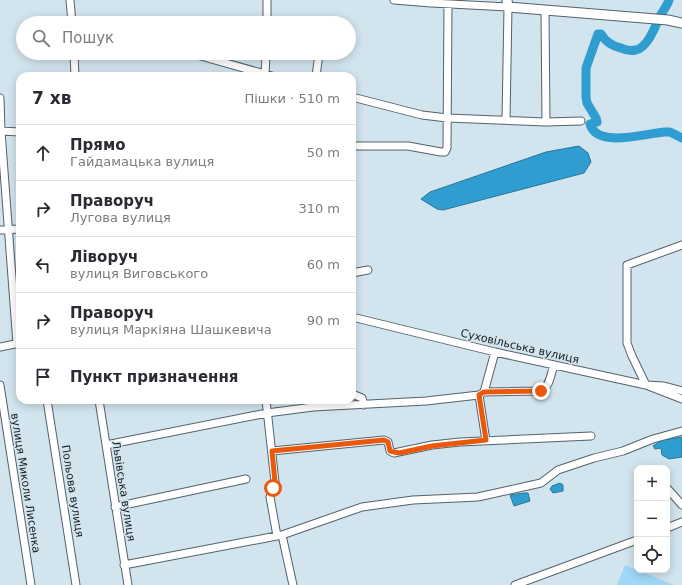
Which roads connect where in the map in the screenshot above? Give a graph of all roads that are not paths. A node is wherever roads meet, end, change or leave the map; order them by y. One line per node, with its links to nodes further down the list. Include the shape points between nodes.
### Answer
1 (70, 0): 7 (street)
2 (267, 0): 8 (street)
3 (394, 0): 4 (street)
4 (448, 4): 5 (street); 20 (street)
5 (507, 4): 6 (main road); 21 (street)
6 (545, 10): 9 (main road); 23 (street)
7 (71, 16)
8 (267, 16)
9 (682, 23)
10 (74, 60): 14 (street)
11 (215, 60): 15 (street)
12 (267, 60): 16 (street)
13 (318, 60): 17 (street)
14 (75, 72)
15 (257, 72)
16 (268, 72)
17 (317, 72)
18 (0, 98): 24 (street)
19 (356, 98): 20 (street, via 422,115)
20 (447, 118): 21 (street); 26 (street, via 445,152 408,146)
21 (506, 120): 23 (street)
22 (581, 121): 23 (street)
23 (546, 122)
24 (0, 131): 25 (street); 29 (street)
25 (16, 132)
26 (356, 146)
27 (16, 229): 29 (street)
28 (0, 230): 29 (street)
29 (9, 230): 33 (street)
30 (682, 246): 40 (street, via 627,264 627,343)
31 (368, 270): 32 (street)
32 (356, 272)
33 (16, 309)
34 (356, 318): 37 (street, Суховільська вулиця)
35 (16, 344): 36 (street)
36 (0, 347)
37 (495, 352): 38 (street, Суховільська вулиця); 42 (street)
38 (554, 365): 40 (street, Суховільська вулиця); 42 (street, via 548,385 541,391)
39 (0, 385): 64 (street, вулиця Миколи Лисенка)
40 (646, 386): 41 (street, via 664,386); 44 (street, Суховільська вулиця)
41 (682, 391)
42 (482, 394): 48 (street, via 426,401); 52 (street)
43 (356, 396): 48 (street, via 362,398)
44 (682, 399)
45 (48, 404): 65 (street, Польова вулиця)
46 (100, 404): 53 (street, Львівська вулиця)
47 (266, 404): 49 (street)
48 (364, 404): 49 (street)
49 (267, 413): 53 (street); 54 (street)
50 (682, 431): 61 (street, via 558,470 541,483 478,498 413,500 362,508)
51 (591, 436): 52 (street)
52 (486, 440): 54 (street, via 432,446 399,453 390,451 388,442 384,440)
53 (106, 445): 58 (street, Львівська вулиця)
54 (272, 451): 61 (street, via 275,482 270,497)
55 (246, 479): 58 (street)
56 (670, 491): 57 (street)
57 (682, 505)
58 (115, 507): 63 (street, Львівська вулиця)
59 (682, 522): 60 (street)
60 (670, 527)
61 (280, 535): 63 (street); 67 (street)
62 (634, 541): 68 (street)
63 (124, 565): 66 (street, Львівська вулиця)
64 (31, 585)
65 (76, 585)
66 (128, 585)
67 (293, 585)
68 (515, 585)

